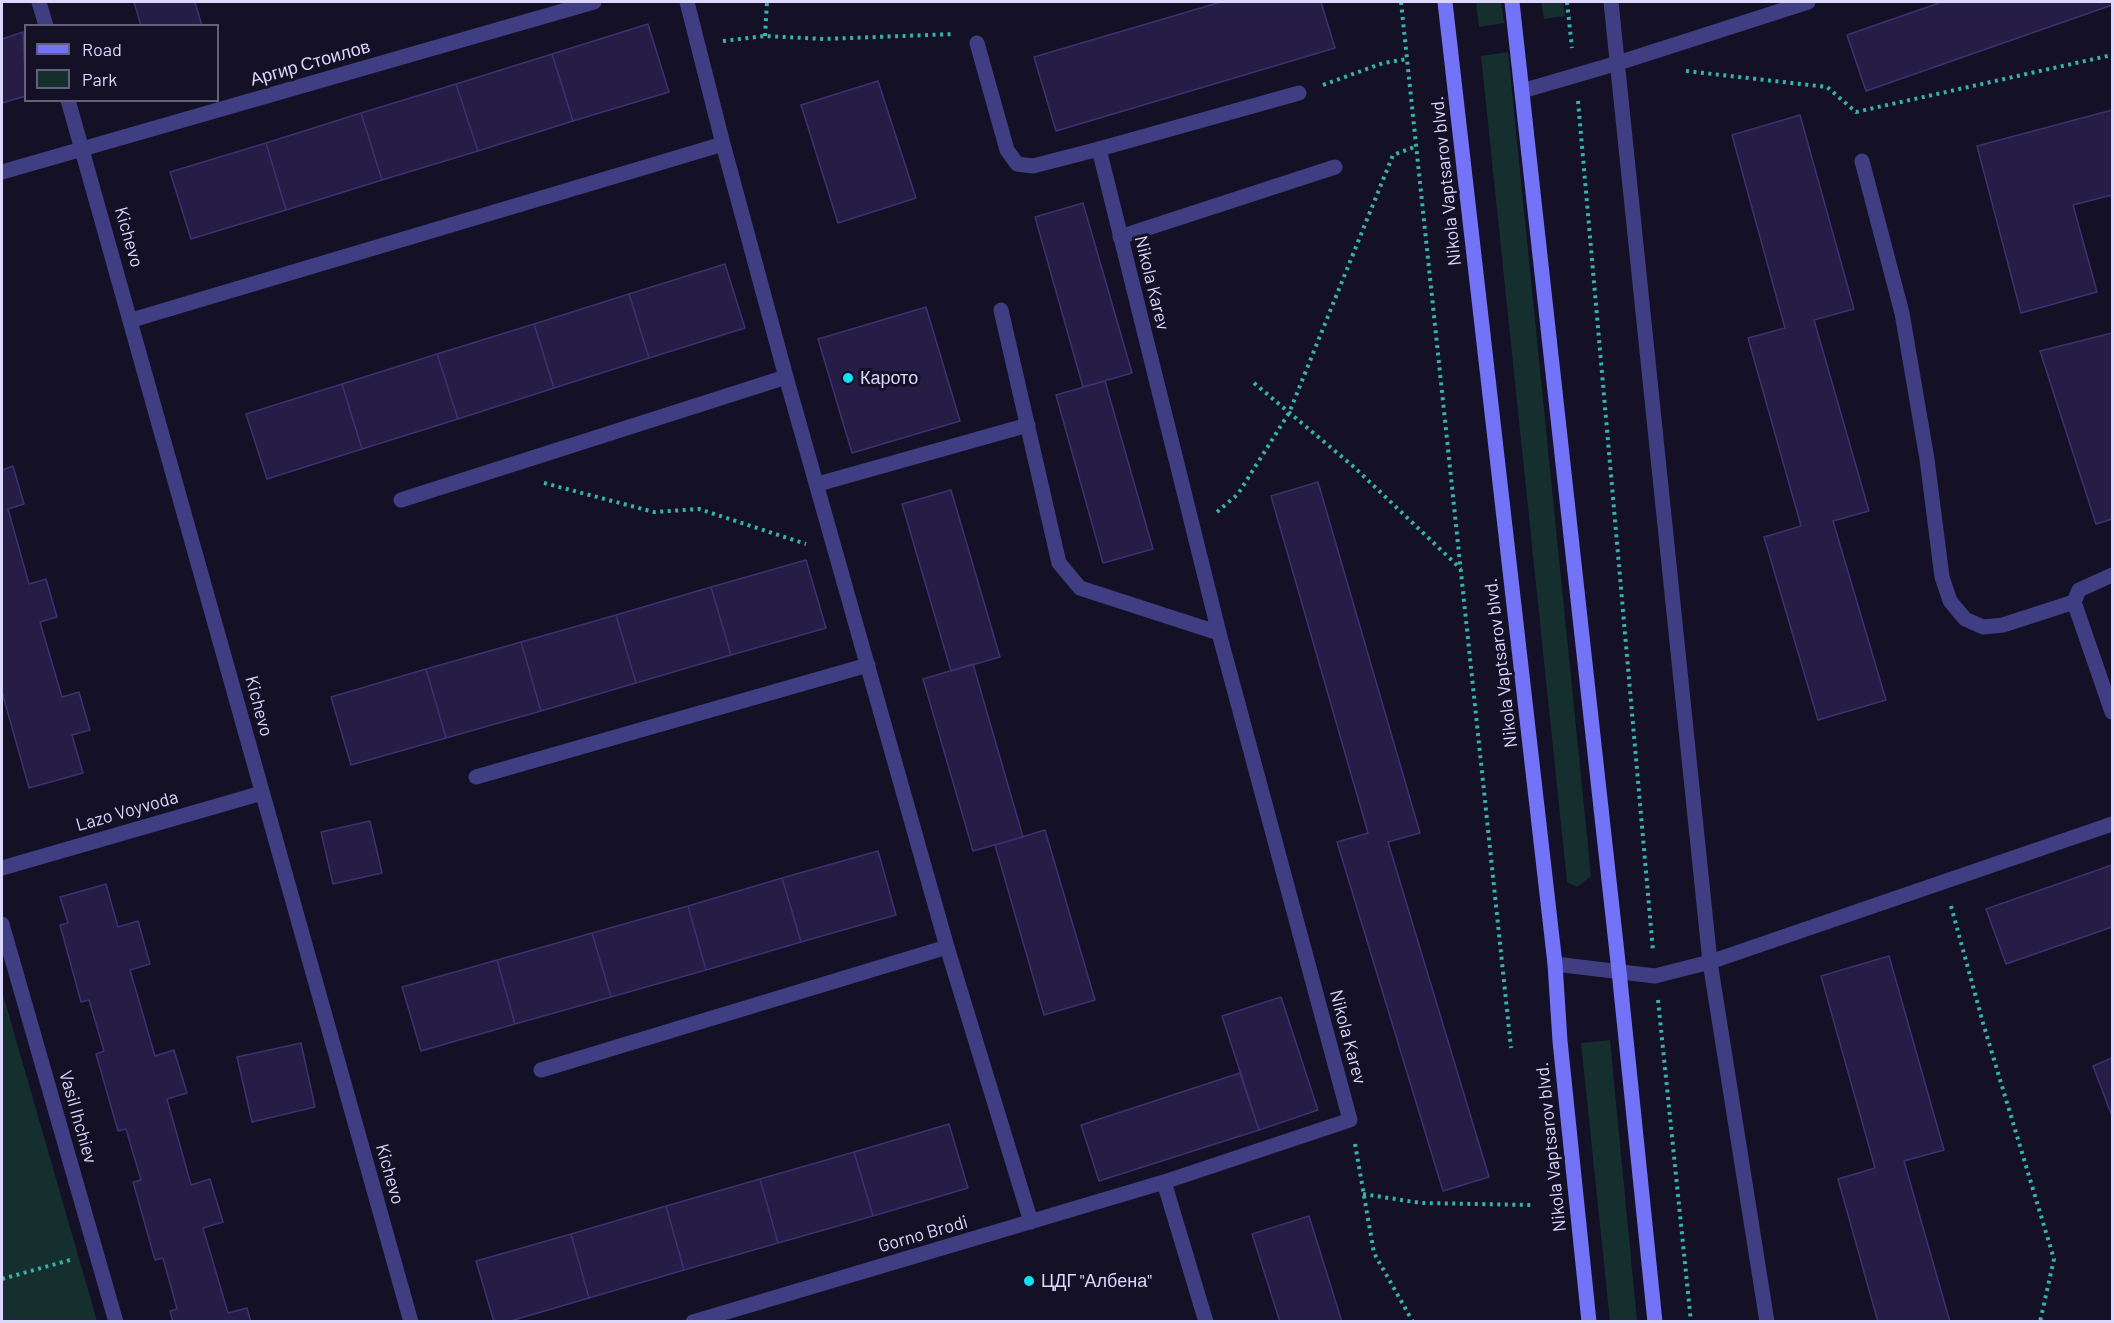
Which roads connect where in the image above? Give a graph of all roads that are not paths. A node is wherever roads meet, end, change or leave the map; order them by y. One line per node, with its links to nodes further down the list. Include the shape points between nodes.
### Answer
1 (39, 2): 8 (street)
2 (594, 2): 15 (street, Аргир Стоилов)
3 (687, 2): 14 (street)
4 (1445, 2): 39 (street, Nikola Vaptsarov blvd.)
5 (1512, 2): 11 (street)
6 (1611, 2): 10 (street)
7 (1808, 2): 10 (street)
8 (45, 24)
9 (977, 43): 16 (street, via 1007,150 1017,164 1033,166)
10 (1618, 63): 11 (street); 38 (street)
11 (1522, 91): 40 (street)
12 (1299, 93): 16 (street)
13 (70, 102): 15 (street, Kichevo)
14 (723, 144): 22 (street); 23 (street)
15 (82, 148): 19 (street, Аргир Стоилов); 22 (street, Kichevo)
16 (1099, 149): 20 (street, Nikola Karev)
17 (1862, 161): 28 (street, via 1902,313 1942,577 1950,602 1965,619 1983,627 2003,626)
18 (1335, 167): 20 (street)
19 (2, 172)
20 (1120, 237): 29 (street, Nikola Karev)
21 (1001, 310): 24 (street)
22 (132, 320): 33 (street, Kichevo)
23 (786, 377): 25 (street); 26 (street)
24 (1028, 425): 25 (street); 29 (street, via 1059,563 1080,588)
25 (818, 484): 30 (street)
26 (401, 500)
27 (2112, 576): 28 (street, via 2079,590)
28 (2074, 602): 31 (street)
29 (1218, 633): 42 (street, Nikola Karev, via 1350,1120)
30 (868, 665): 32 (street); 37 (street)
31 (2112, 712)
32 (476, 777)
33 (262, 793): 35 (street, Lazo Voyvoda); 45 (street, Kichevo)
34 (2112, 824): 38 (street)
35 (2, 868)
36 (2, 924): 44 (street, Vasil Ihchiev)
37 (947, 947): 41 (street); 43 (street)
38 (1710, 962): 40 (street, via 1655,976); 50 (street)
39 (1555, 964): 40 (street); 48 (street, Nikola Vaptsarov blvd.)
40 (1619, 971): 49 (street)
41 (542, 1070)
42 (1164, 1182): 43 (street, Gorno Brodi); 47 (street)
43 (1031, 1222): 46 (street, Gorno Brodi)
44 (116, 1322)
45 (411, 1322)
46 (693, 1322)
47 (1206, 1322)
48 (1589, 1322)
49 (1655, 1322)
50 (1767, 1322)

